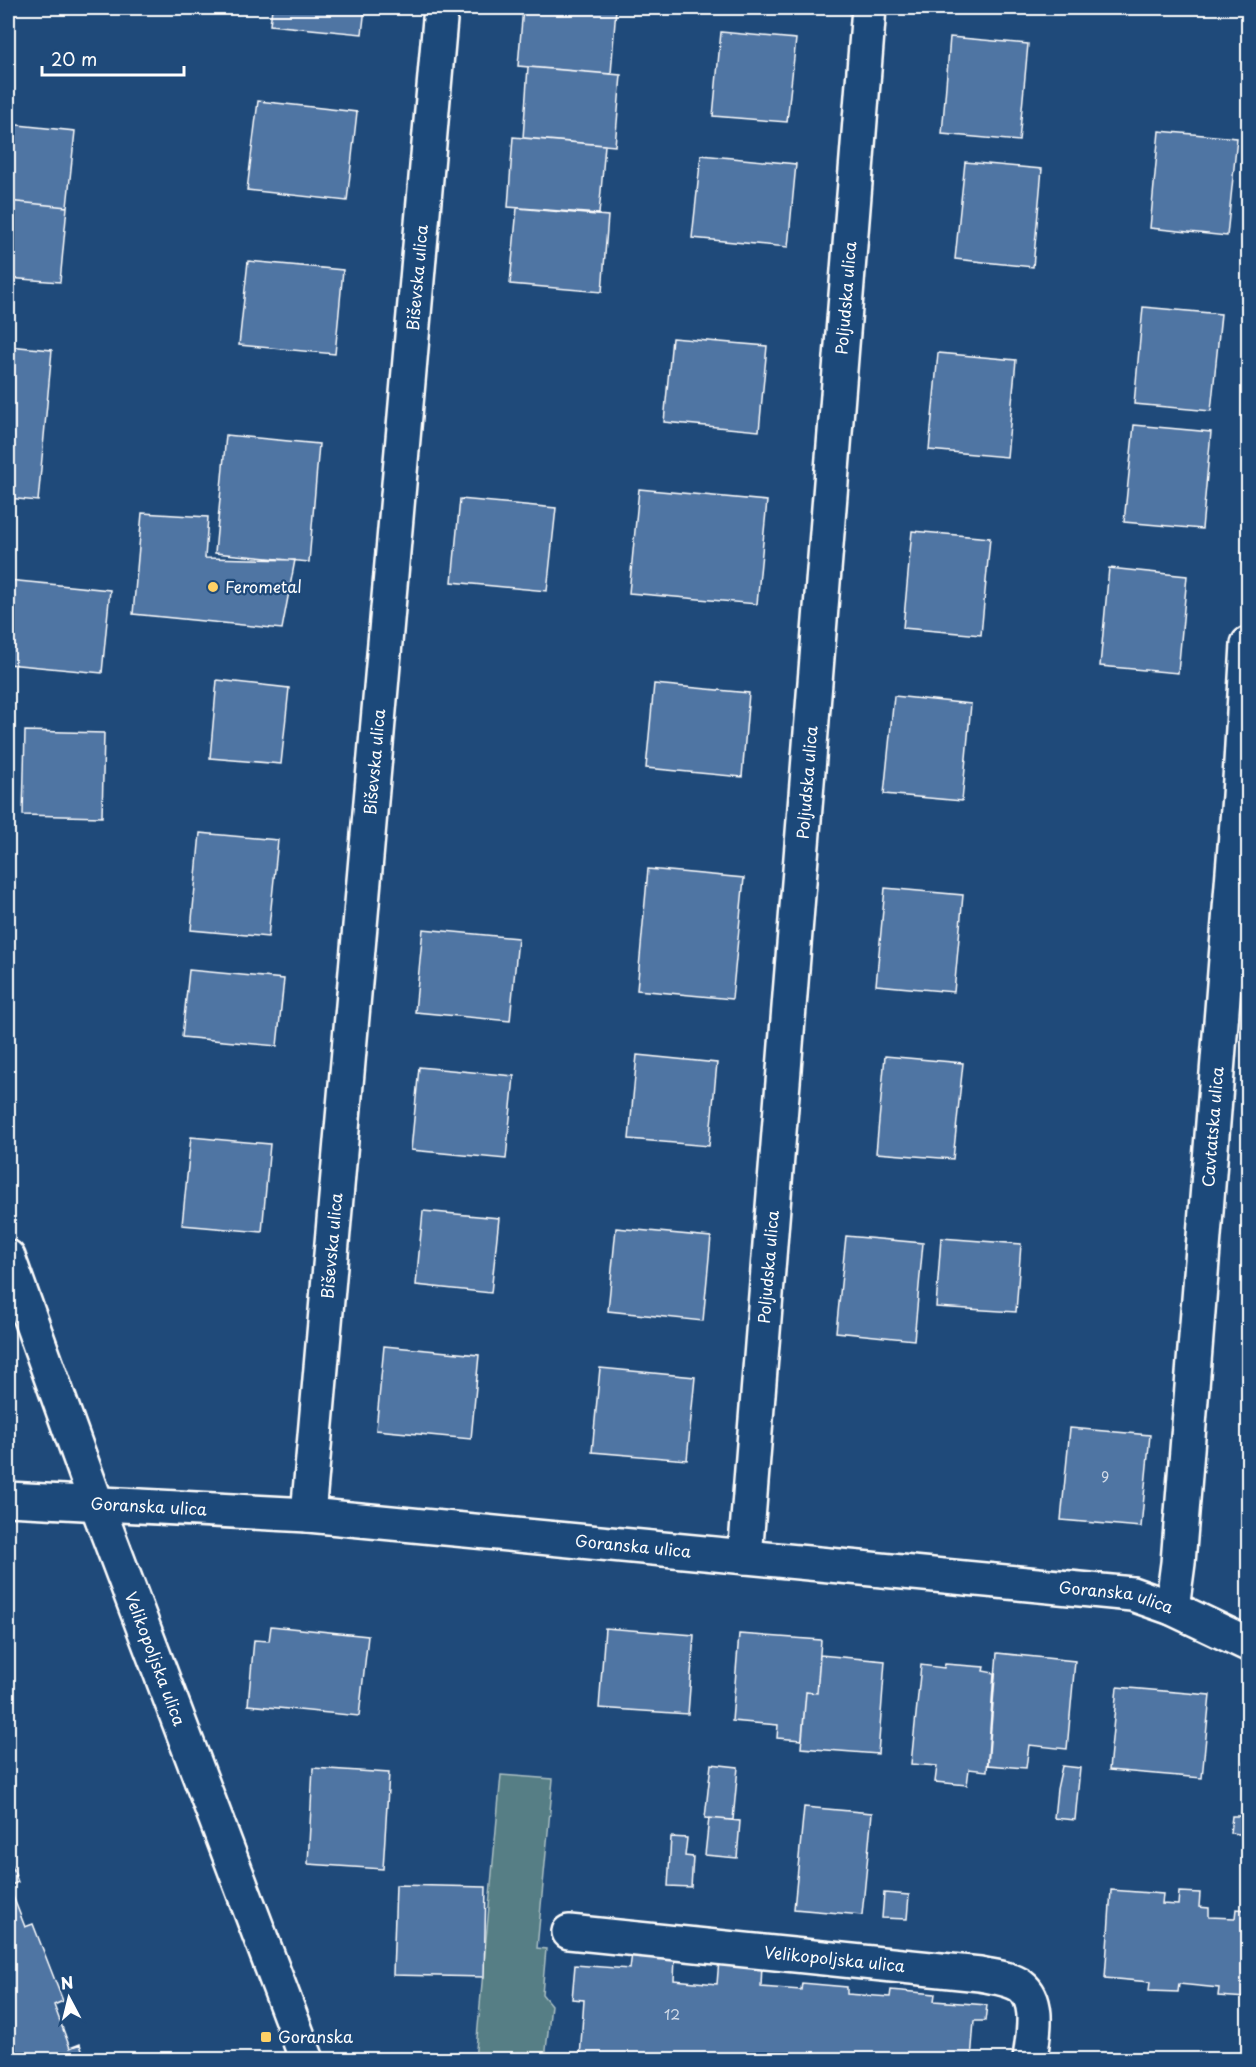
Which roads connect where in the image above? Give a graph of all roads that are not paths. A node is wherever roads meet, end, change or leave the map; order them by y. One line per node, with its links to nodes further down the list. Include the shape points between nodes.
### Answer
1 (441, 8): 8 (street, Biševska ulica)
2 (869, 8): 9 (street, Poljudska ulica)
3 (1248, 644): 4 (street, Cavtatska ulica)
4 (1244, 796): 10 (street, Cavtatska ulica)
5 (8, 1257): 7 (street, Velikopoljska ulica)
6 (8, 1499): 7 (street, Goranska ulica)
7 (97, 1504): 8 (street, Goranska ulica); 13 (street, Velikopoljska ulica)
8 (308, 1515): 9 (street, Goranska ulica)
9 (745, 1557): 10 (street, Goranska ulica, via 1132,1594)
10 (1172, 1608): 11 (street, Goranska ulica)
11 (1248, 1644)
12 (569, 1932): 14 (street, Velikopoljska ulica, via 1005,1979 1022,1987 1032,2002)
13 (307, 2060)
14 (1030, 2060)

